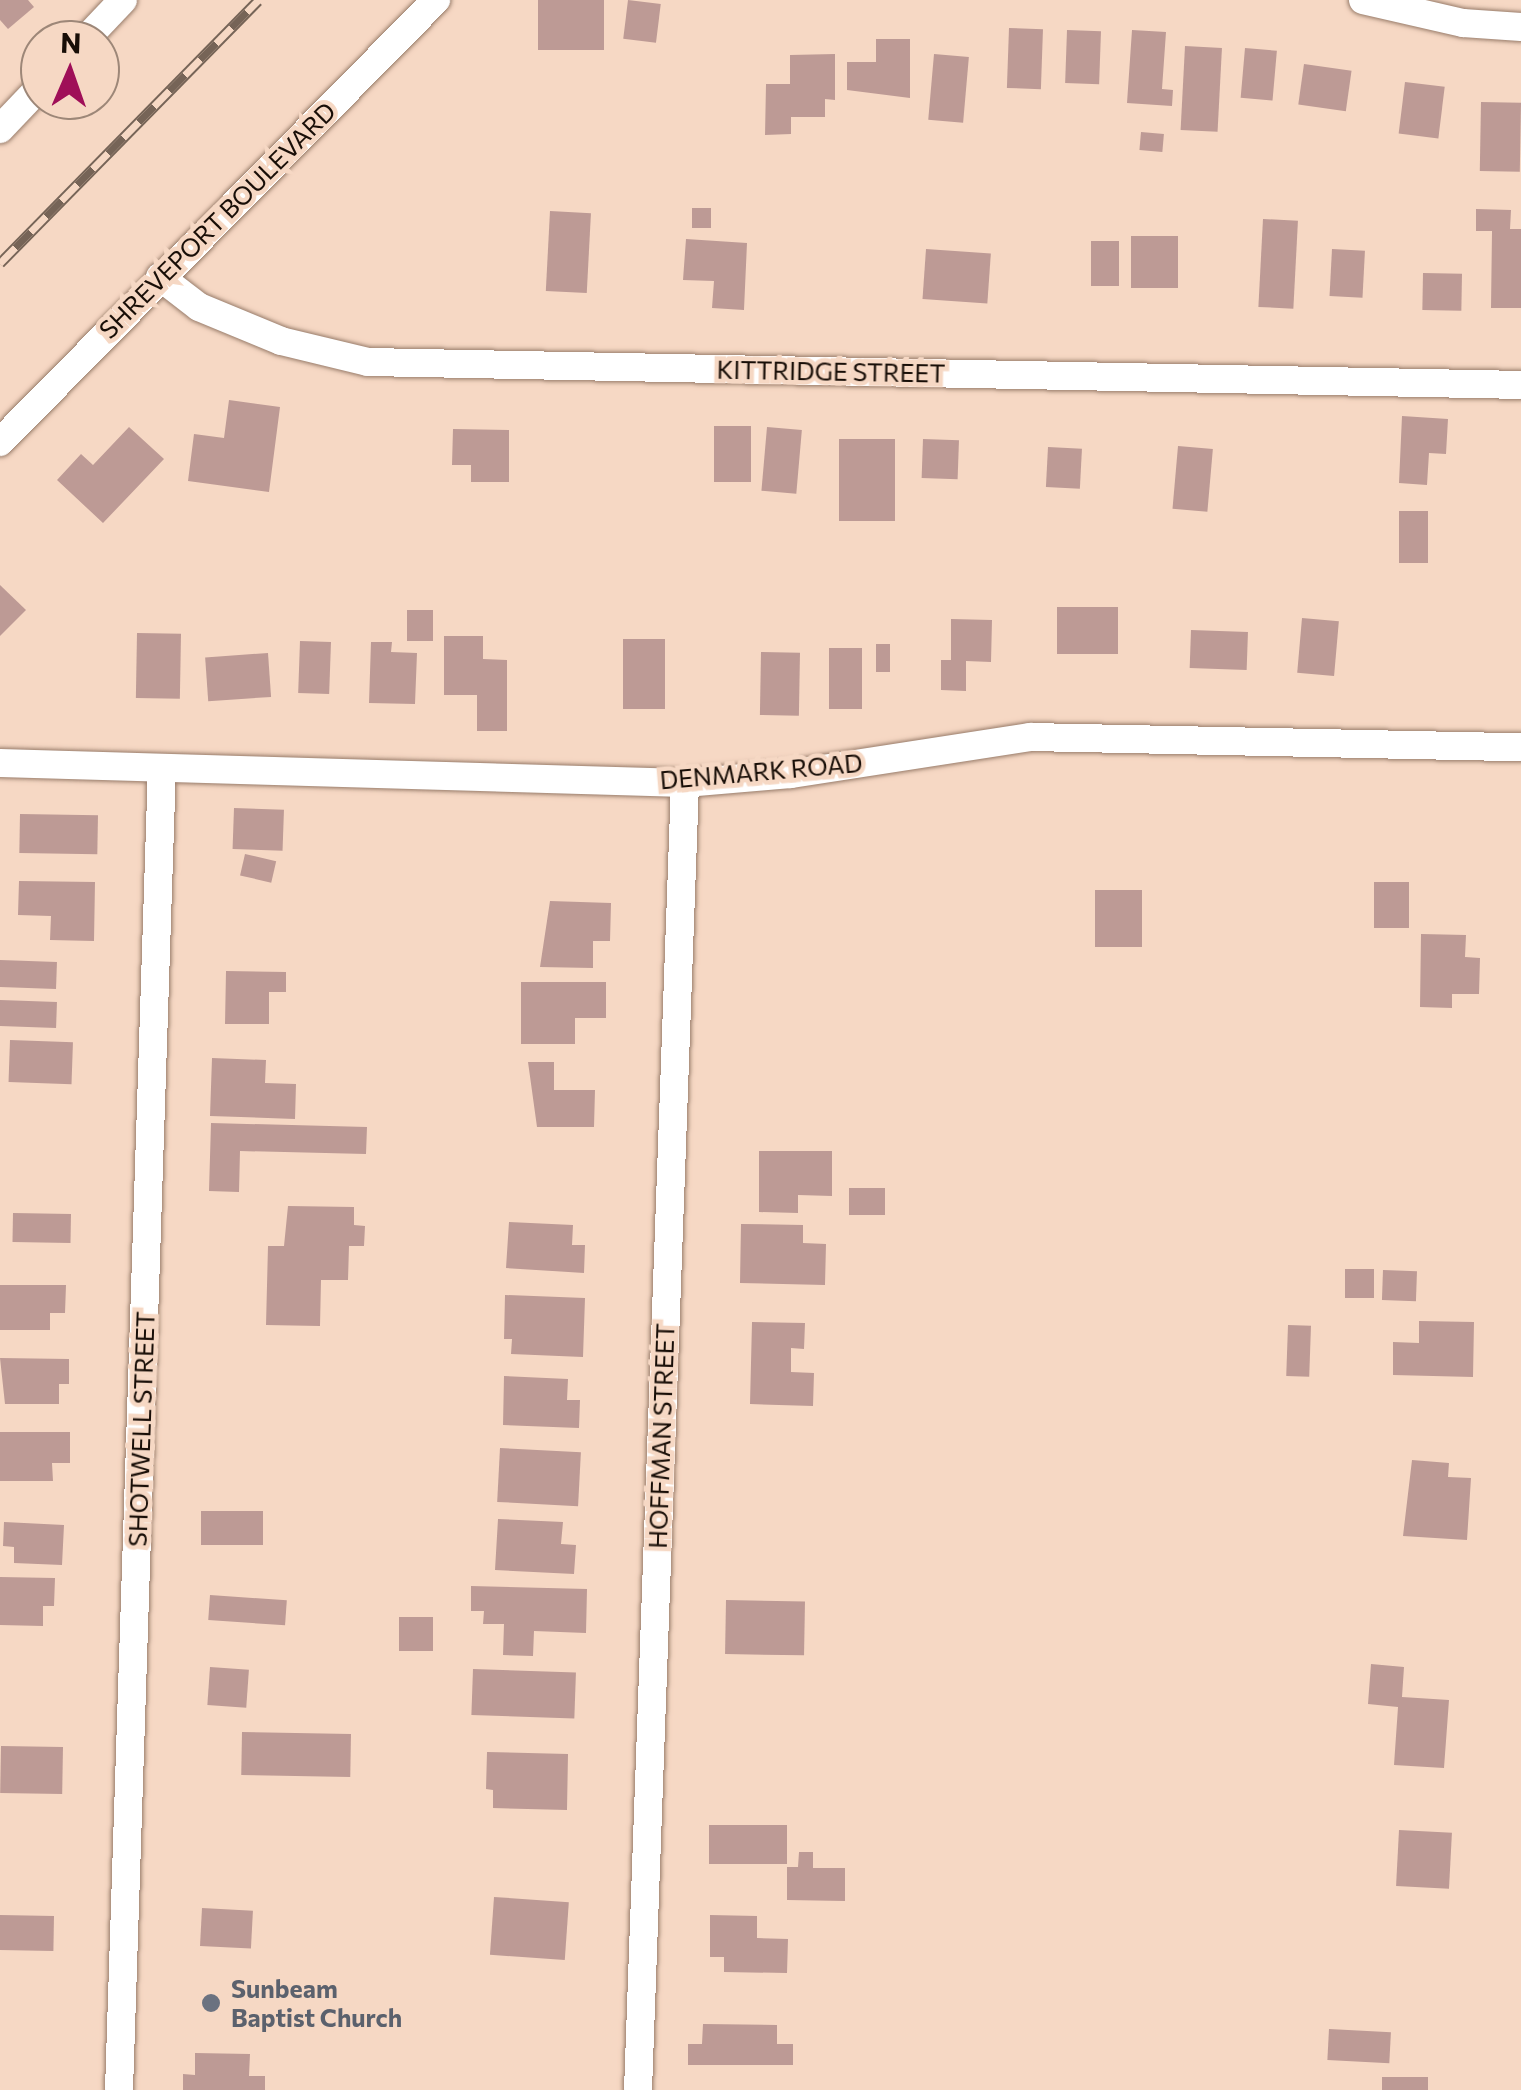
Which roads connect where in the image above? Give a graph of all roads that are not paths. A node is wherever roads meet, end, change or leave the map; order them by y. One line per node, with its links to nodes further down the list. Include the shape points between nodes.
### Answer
1 (123, 0): 4 (street)
2 (436, 0): 8 (street, SHREVEPORT BOULEVARD)
3 (1363, 0): 5 (street, via 1463,23)
4 (104, 20)
5 (1521, 27)
6 (20, 109): 7 (street)
7 (0, 130)
8 (160, 277): 9 (street, KITTRIDGE STREET, via 198,308 280,342 368,362); 10 (street, SHREVEPORT BOULEVARD)
9 (1521, 385)
10 (0, 442)
11 (1521, 747): 14 (street, DENMARK ROAD, via 1030,737)
12 (0, 764): 13 (street, DENMARK ROAD)
13 (162, 769): 14 (street, DENMARK ROAD); 15 (street, SHOTWELL STREET)
14 (685, 783): 16 (street, HOFFMAN STREET)
15 (119, 2090)
16 (638, 2090)

